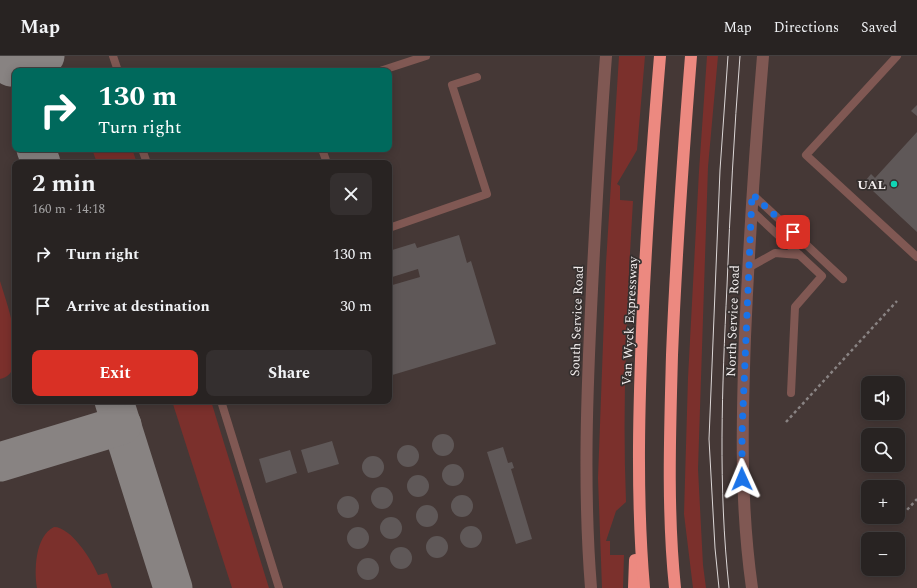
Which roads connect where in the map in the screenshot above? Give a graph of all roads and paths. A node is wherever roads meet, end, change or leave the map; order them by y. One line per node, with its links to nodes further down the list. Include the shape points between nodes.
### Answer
1 (113, 56): 8 (lane)
2 (426, 56): 9 (lane)
3 (606, 56): 26 (street, South Service Road, via 596,200 587,405 585,493)
4 (660, 56): 23 (highway, Van Wyck Expressway, via 641,349)
5 (691, 56): 29 (highway, via 677,248 670,422 671,529)
6 (763, 56): 11 (street, North Service Road)
7 (897, 56): 15 (lane, via 806,155)
8 (117, 68)
9 (389, 68)
10 (477, 77): 13 (lane, via 452,85 487,194)
11 (752, 194): 12 (street, North Service Road); 17 (lane)
12 (751, 210): 14 (lane); 16 (street, North Service Road)
13 (392, 227)
14 (800, 255): 16 (lane, via 775,254); 19 (lane, via 822,276 795,307)
15 (917, 257)
16 (748, 268): 30 (street, North Service Road, via 742,452)
17 (843, 279)
18 (897, 301): 21 (path)
19 (791, 393)
20 (222, 404): 25 (lane)
21 (786, 422)
22 (917, 499): 24 (path)
23 (639, 509): 27 (highway); 28 (highway, Van Wyck Expressway)
24 (905, 512)
25 (279, 588)
26 (591, 588)
27 (634, 588)
28 (644, 588)
29 (675, 588)
30 (752, 588)

